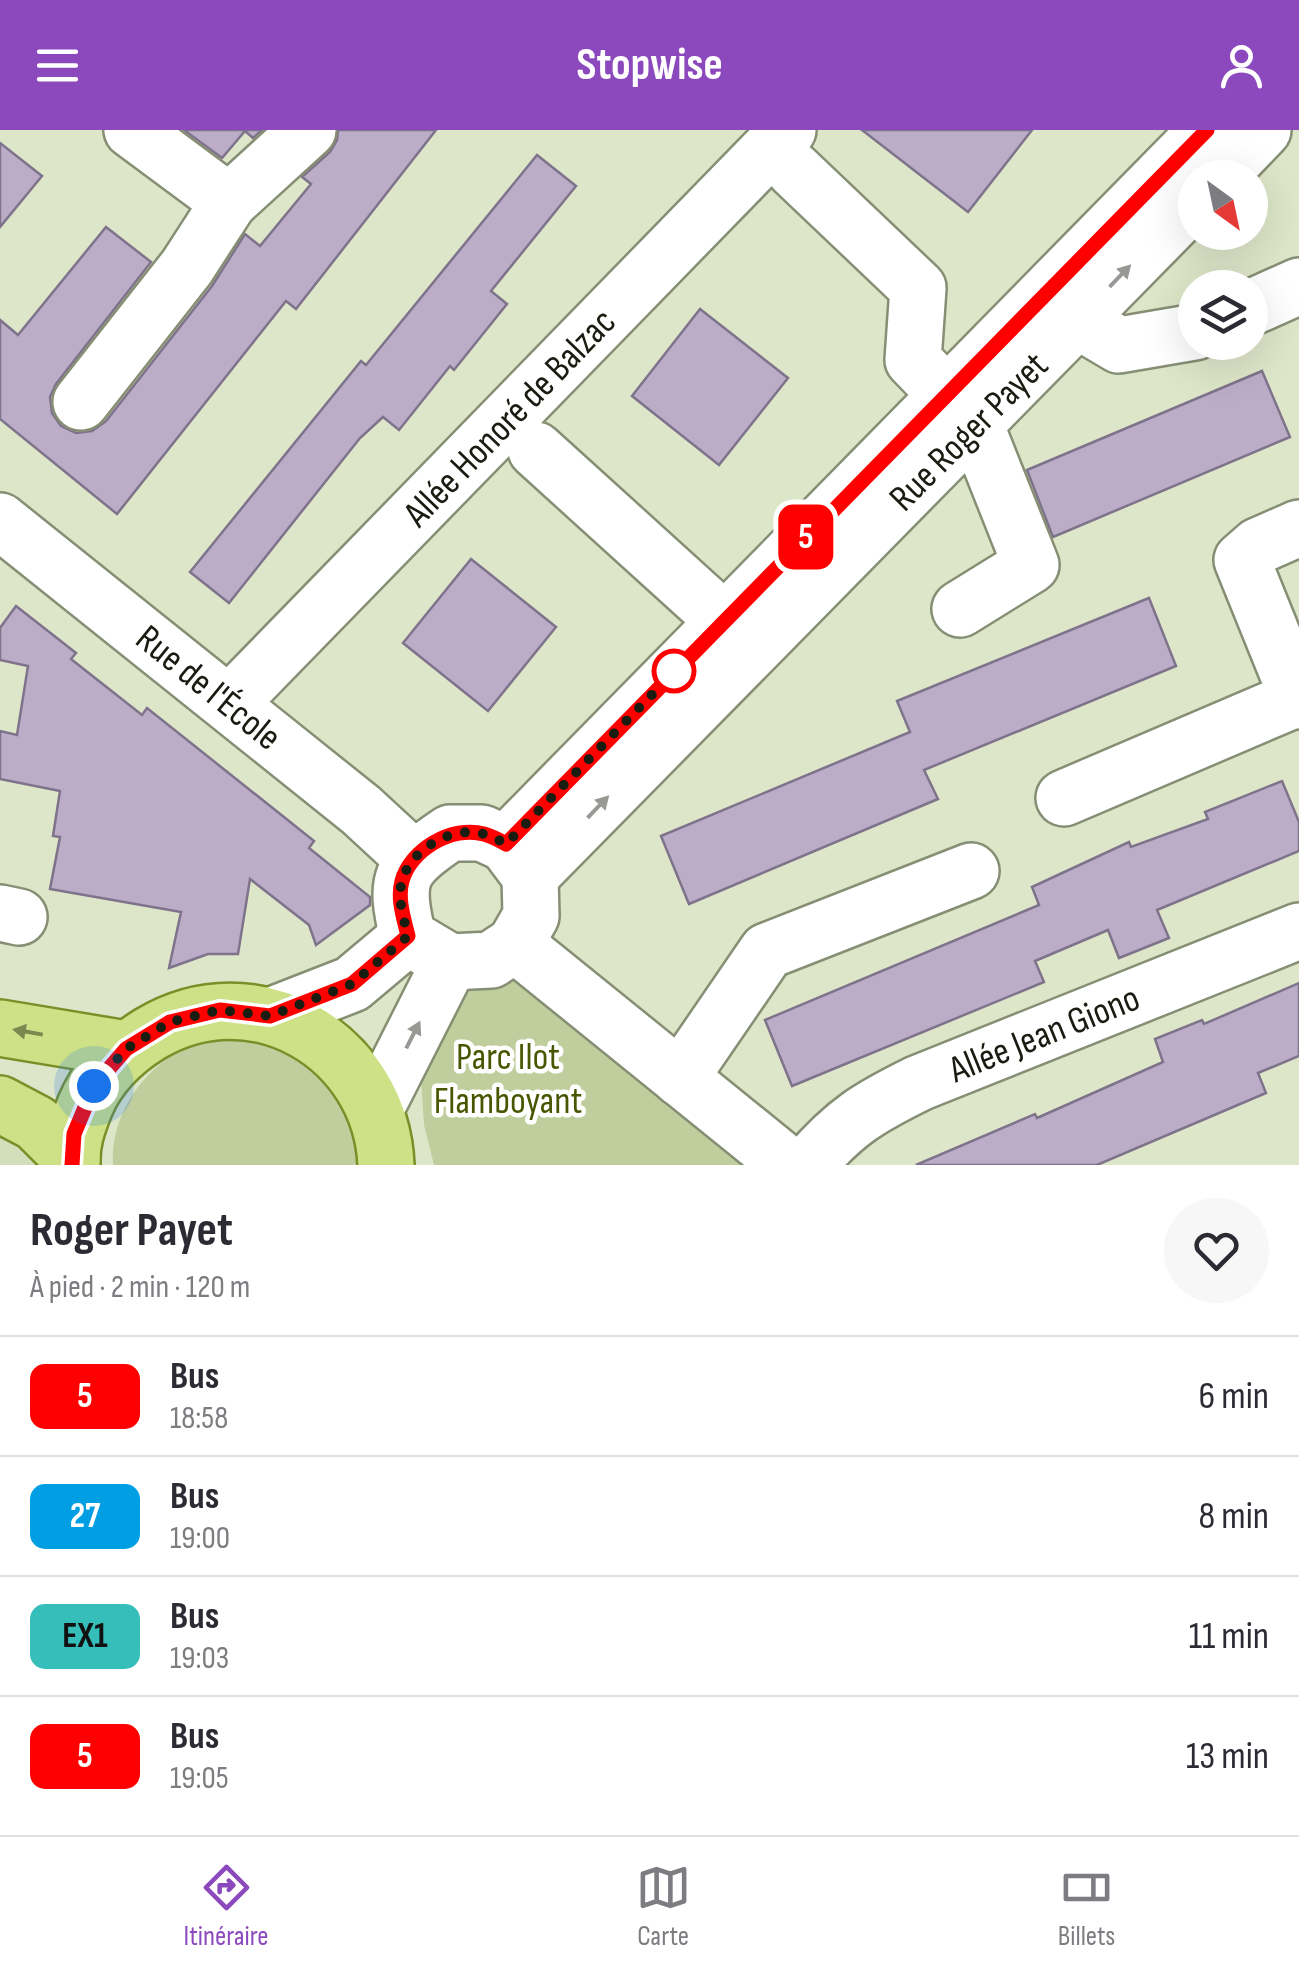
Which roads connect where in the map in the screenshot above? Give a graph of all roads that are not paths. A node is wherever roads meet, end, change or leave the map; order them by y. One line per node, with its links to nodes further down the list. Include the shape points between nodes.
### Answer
1 (132, 130): 7 (street)
2 (308, 130): 7 (street)
3 (1207, 130): 11 (street, Rue Roger Payet)
4 (1263, 130): 6 (street)
5 (791, 150): 14 (street, via 918,288 913,360); 21 (street, Allée Honoré de Balzac)
6 (1234, 160)
7 (229, 202): 13 (street, via 187,267)
8 (1178, 213): 11 (street, Rue Roger Payet, one-way to 8)
9 (1299, 286): 10 (street)
10 (1268, 300)
11 (1064, 304): 12 (street, via 1119,344); 14 (street, Rue Roger Payet)
12 (1178, 335)
13 (80, 402)
14 (961, 409): 18 (street, via 1030,565); 19 (street, Rue Roger Payet)
15 (536, 450): 19 (street)
16 (0, 520): 21 (street, Rue de l'École)
17 (1278, 537): 20 (street, via 1242,560)
18 (960, 609)
19 (738, 634): 24 (street, Rue Roger Payet)
20 (1298, 699): 22 (street)
21 (230, 703): 23 (street, Rue de l'École)
22 (1064, 798)
23 (413, 858): 24 (street, via 450,833 482,832); 28 (street, via 401,882 401,908)
24 (518, 860): 27 (street, via 531,916)
25 (972, 871): 32 (street, via 767,950)
26 (1299, 931): 38 (street, Allée Jean Giono, via 919,1083 865,1110)
27 (515, 944): 28 (street, via 491,960); 32 (street)
28 (429, 949): 29 (street); 34 (street, one-way to 28)
29 (270, 1016): 31 (main road, via 220,1010 170,1022); 34 (main road, via 314,1035 351,1066)
30 (0, 1028): 31 (main road, one-way to 30)
31 (126, 1049): 35 (main road, via 94,1086 74,1134)
32 (680, 1078): 37 (street)
33 (0, 1104): 35 (main road, via 36,1123)
34 (376, 1108): 36 (main road)
35 (72, 1162)
36 (386, 1165)
37 (788, 1165)
38 (808, 1165)

